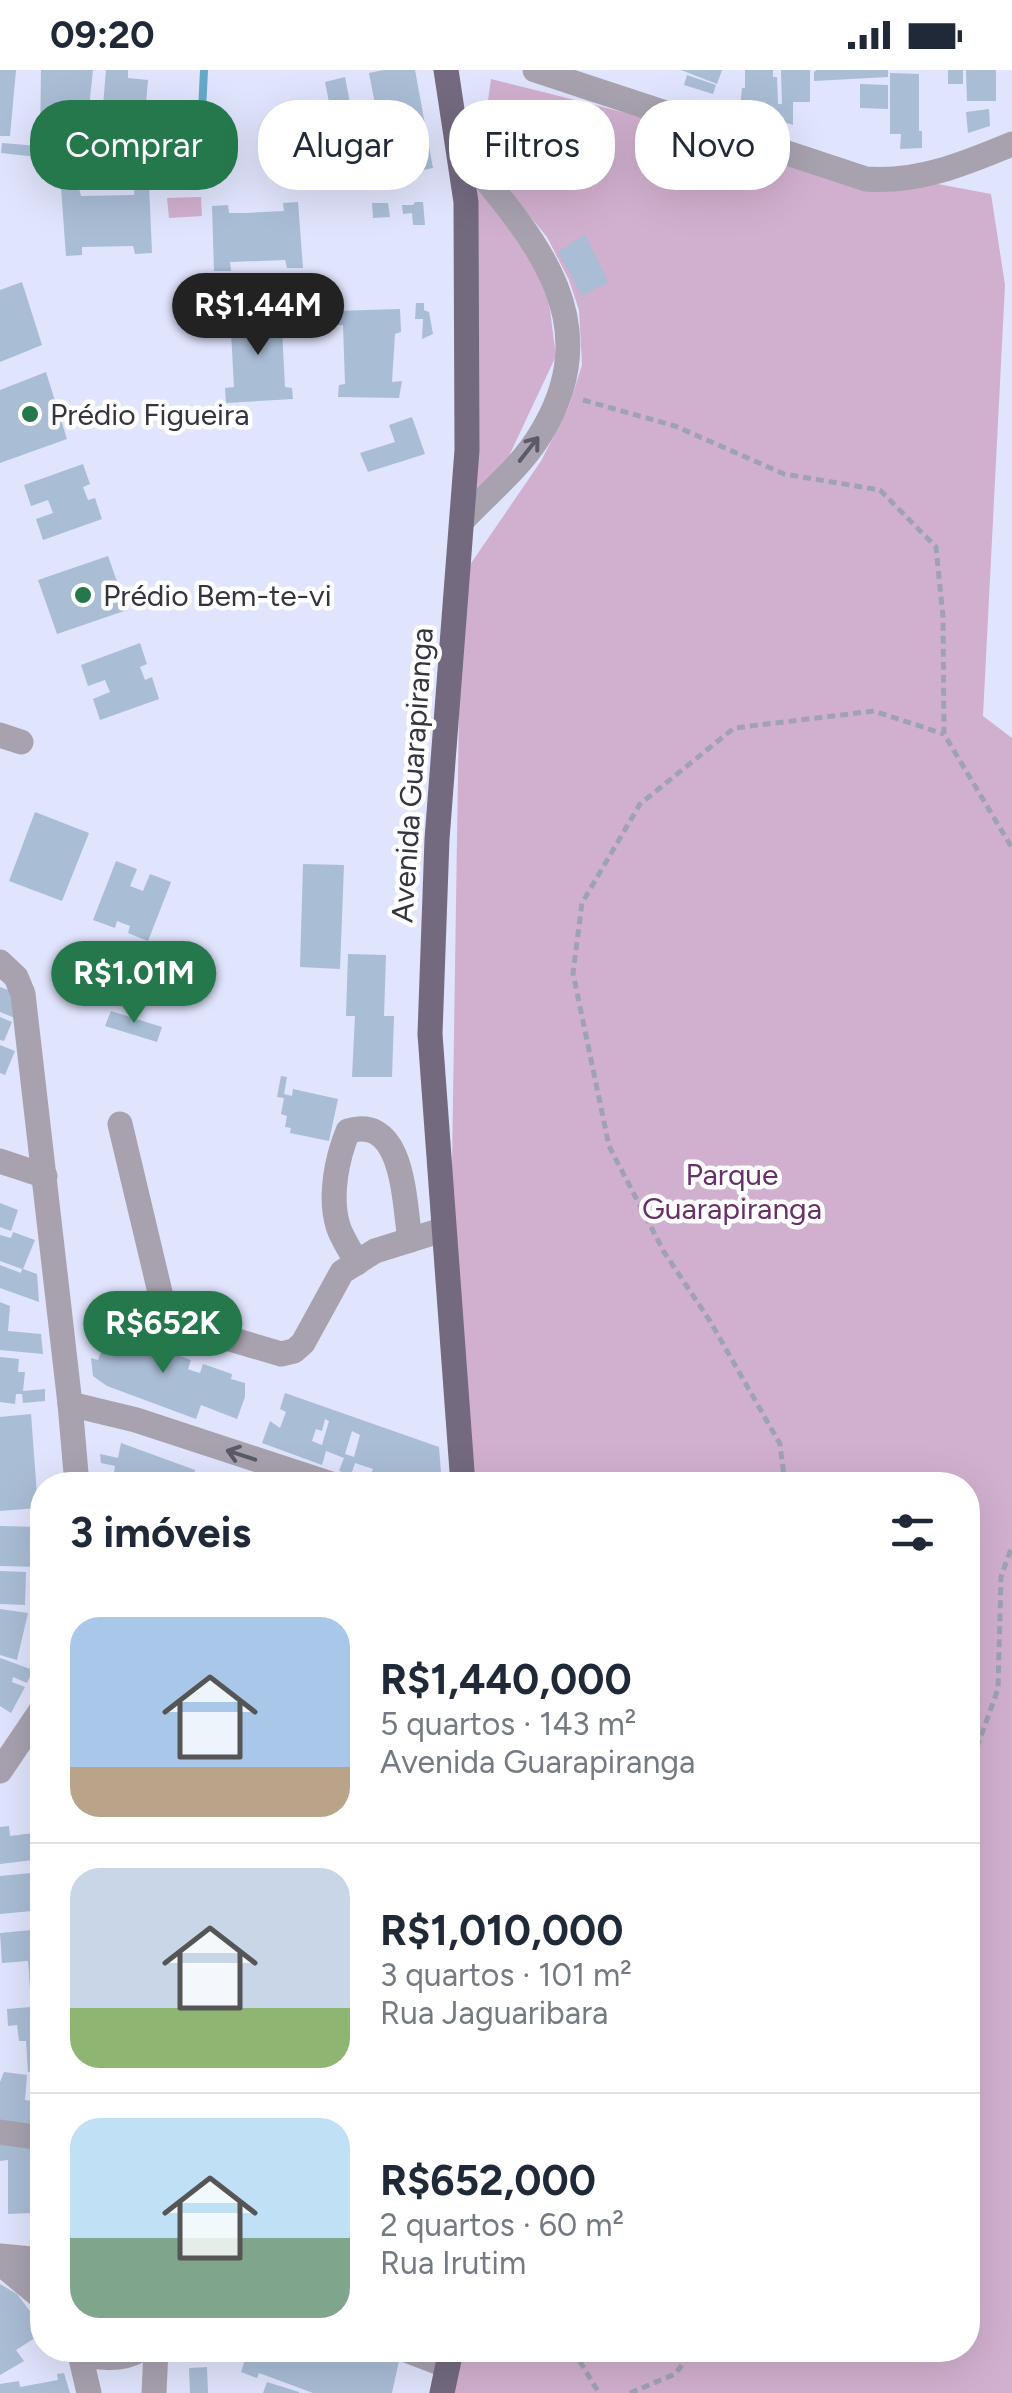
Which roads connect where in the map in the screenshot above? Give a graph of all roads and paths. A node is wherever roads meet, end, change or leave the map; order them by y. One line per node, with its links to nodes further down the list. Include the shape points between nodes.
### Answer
1 (446, 70): 3 (main road, Avenida Guarapiranga)
2 (534, 70): 4 (street, via 866,180 927,176)
3 (451, 100)
4 (1012, 144)
5 (465, 190): 8 (main road, Avenida Guarapiranga)
6 (492, 190): 7 (street, via 560,291 569,354)
7 (559, 394): 8 (street, one-way to 7, via 541,434); 9 (path, via 675,426 784,474 880,490 936,547)
8 (463, 520): 15 (main road, Avenida Guarapiranga, via 438,824 431,1014)
9 (944, 734): 10 (path); 22 (path, via 874,711 734,728 640,804 582,903 573,973 609,1146 664,1252 780,1444)
10 (1012, 848)
11 (2, 963): 14 (street, via 23,994)
12 (120, 1124): 17 (street, via 164,1309 182,1323 280,1354 294,1351 342,1272)
13 (0, 1161): 14 (street)
14 (44, 1176): 18 (street)
15 (442, 1230): 16 (street); 21 (main road, Avenida Guarapiranga)
16 (410, 1240): 17 (street); 17 (street, via 395,1152 374,1131 348,1130 335,1194 338,1226)
17 (358, 1263)
18 (70, 1404): 19 (street); 20 (street, one-way to 18)
19 (76, 1472)
20 (294, 1472)
21 (462, 1472)
22 (783, 1472)
23 (1012, 1546): 25 (path, via 1001,1577 998,1689)
24 (30, 1727): 26 (street)
25 (980, 1739)
26 (0, 1771)
27 (0, 2132): 28 (street)
28 (30, 2136)
29 (0, 2260): 30 (street); 31 (street)
30 (30, 2260)
31 (30, 2287)
32 (82, 2362): 37 (street)
33 (155, 2362): 38 (street)
34 (449, 2362): 39 (main road)
35 (580, 2362): 40 (path)
36 (684, 2362): 41 (path, via 675,2374)
37 (89, 2393)
38 (154, 2393)
39 (442, 2393)
40 (599, 2393)
41 (630, 2393)

